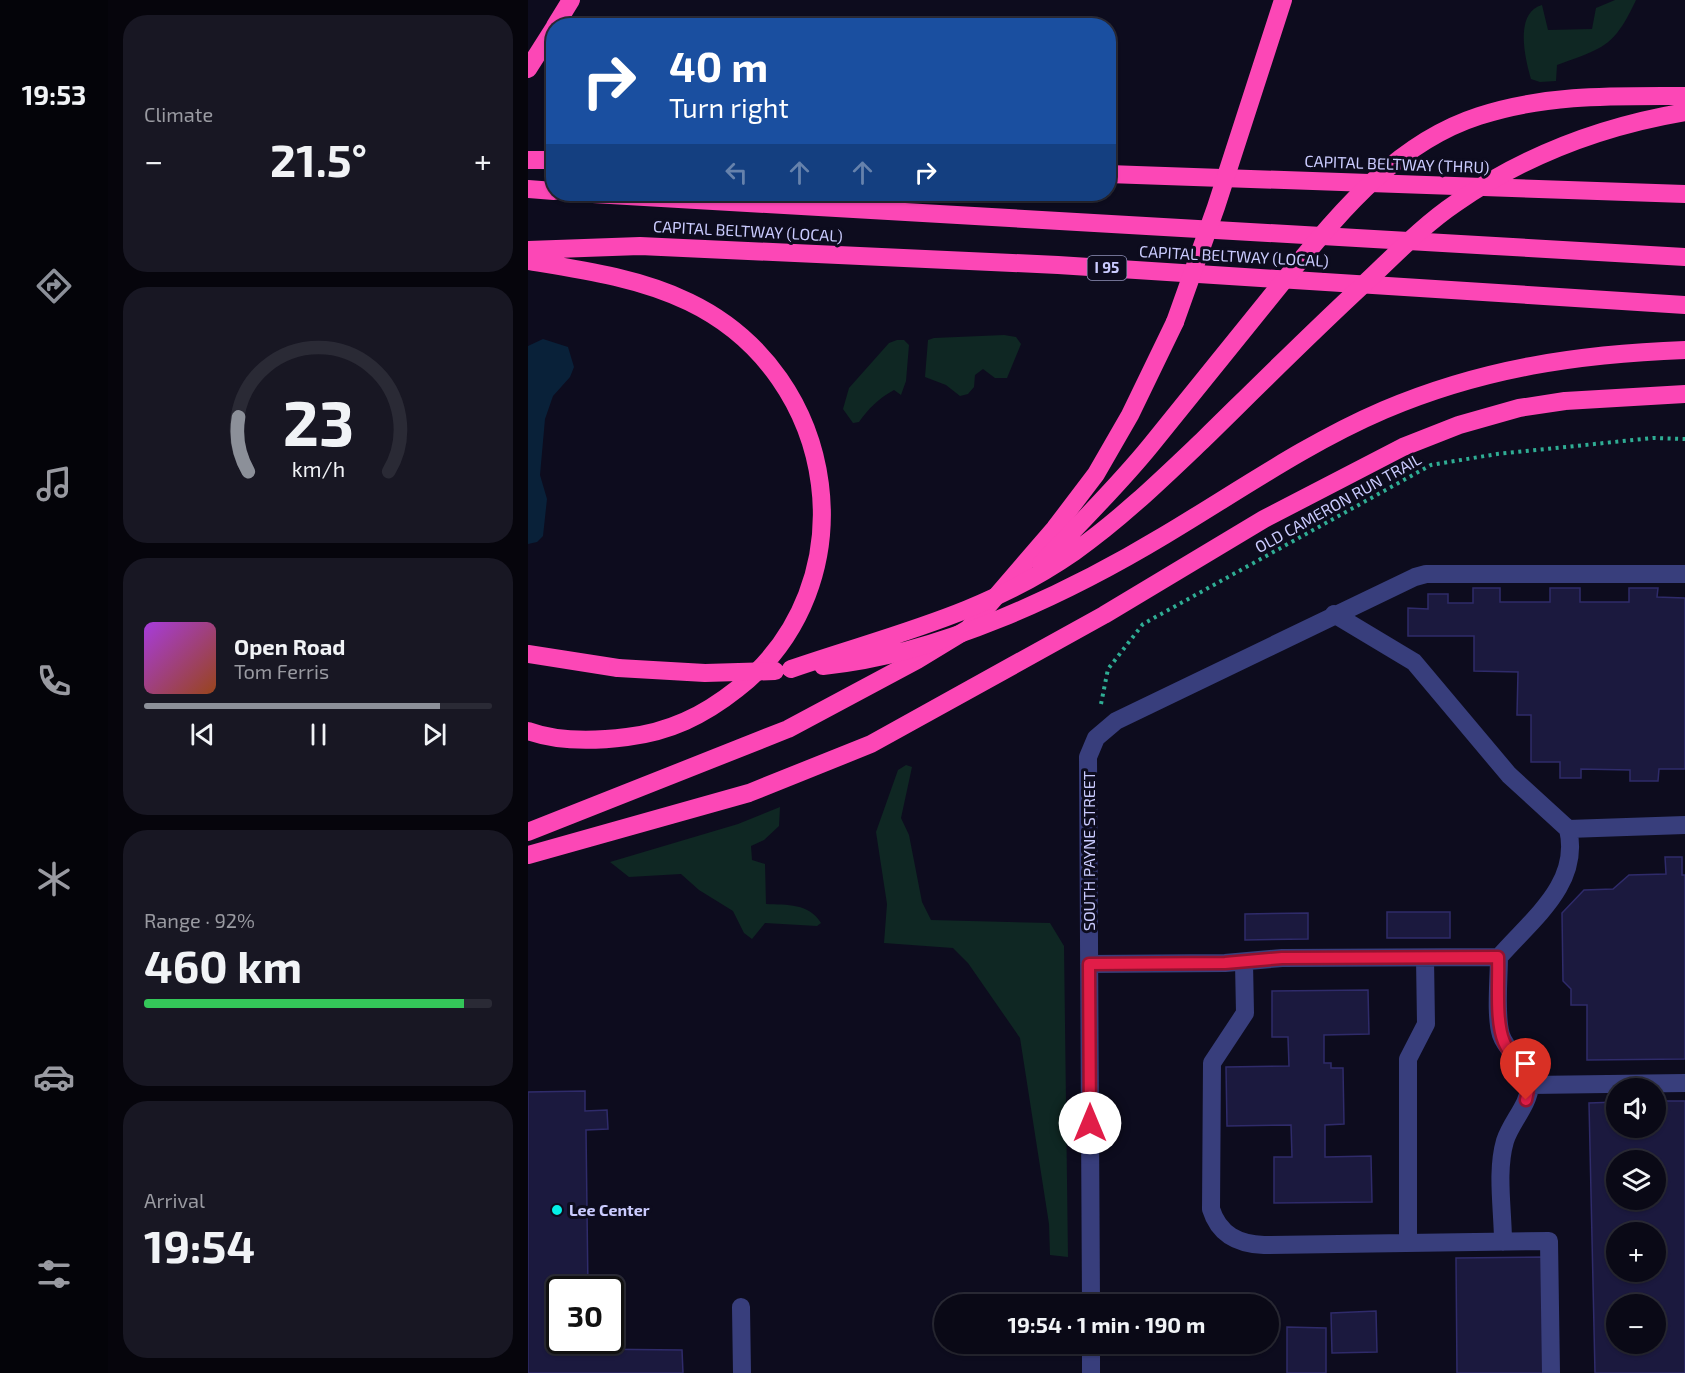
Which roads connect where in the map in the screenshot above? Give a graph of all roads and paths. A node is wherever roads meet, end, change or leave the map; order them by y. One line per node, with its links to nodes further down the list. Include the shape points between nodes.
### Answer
1 (571, 0): 3 (highway)
2 (1283, 0): 24 (highway, bridge, via 1190,284 1165,346 1096,474)
3 (560, 18)
4 (546, 40): 5 (highway)
5 (528, 69)
6 (1685, 96): 24 (highway, bridge, via 1588,96 1531,102 1468,120 1431,136 1395,161 1322,234 1110,493 1039,566)
7 (1685, 112): 26 (highway, bridge, via 1565,143 1455,203 1304,340 1151,489 1075,551 1030,580 983,605 918,630)
8 (528, 160): 9 (highway)
9 (546, 160)
10 (1116, 174): 13 (highway, CAPITAL BELTWAY (THRU))
11 (528, 189): 12 (highway)
12 (546, 190)
13 (1685, 194)
14 (714, 201): 16 (highway)
15 (528, 250): 18 (highway, CAPITAL BELTWAY (LOCAL) / I 95, via 640,246 1046,264)
16 (1685, 257)
17 (528, 261): 27 (highway, via 638,282 690,303 755,347 790,394 810,436 821,490 822,532 816,567 787,636 769,660 713,708 680,725 611,740 572,739)
18 (1685, 305)
19 (1685, 350): 26 (highway, bridge, via 1560,359 1436,390 1383,410 1330,437 1088,577 987,624 923,647 859,662)
20 (1685, 394): 32 (highway, via 1577,400 1519,408 1459,425 1403,447 1264,519 1104,615 871,744 749,793)
21 (1685, 438): 28 (path, OLD CAMERON RUN TRAIL, via 1530,450 1431,465 1143,624 1108,669)
22 (1685, 574): 23 (street, via 1426,574)
23 (1334, 614): 28 (street, via 1116,721); 30 (street, via 1414,662 1509,775)
24 (968, 629): 31 (highway, bridge, via 788,729)
25 (528, 654): 26 (highway, bridge, via 654,672)
26 (791, 669)
27 (528, 731)
28 (1096, 738): 36 (street, SOUTH PAYNE STREET, via 1088,757)
29 (1685, 825): 30 (street)
30 (1568, 829): 33 (street, via 1571,859 1562,885)
31 (528, 832)
32 (528, 855)
33 (1498, 957): 34 (street); 38 (street, via 1500,1033)
34 (1425, 958): 35 (street, via 1282,958); 39 (street, via 1426,1024 1408,1059)
35 (1244, 963): 36 (street); 39 (street, via 1245,1013 1212,1064 1214,1218 1228,1235 1248,1244)
36 (1089, 964): 41 (street, SOUTH PAYNE STREET)
37 (1685, 1083): 38 (street)
38 (1530, 1085): 40 (street, via 1502,1152)
39 (1408, 1242): 40 (street)
40 (1503, 1242): 46 (street, via 1549,1241)
41 (1091, 1294)
42 (741, 1307): 44 (street)
43 (1091, 1354): 45 (street)
44 (742, 1373)
45 (1091, 1373)
46 (1551, 1373)

